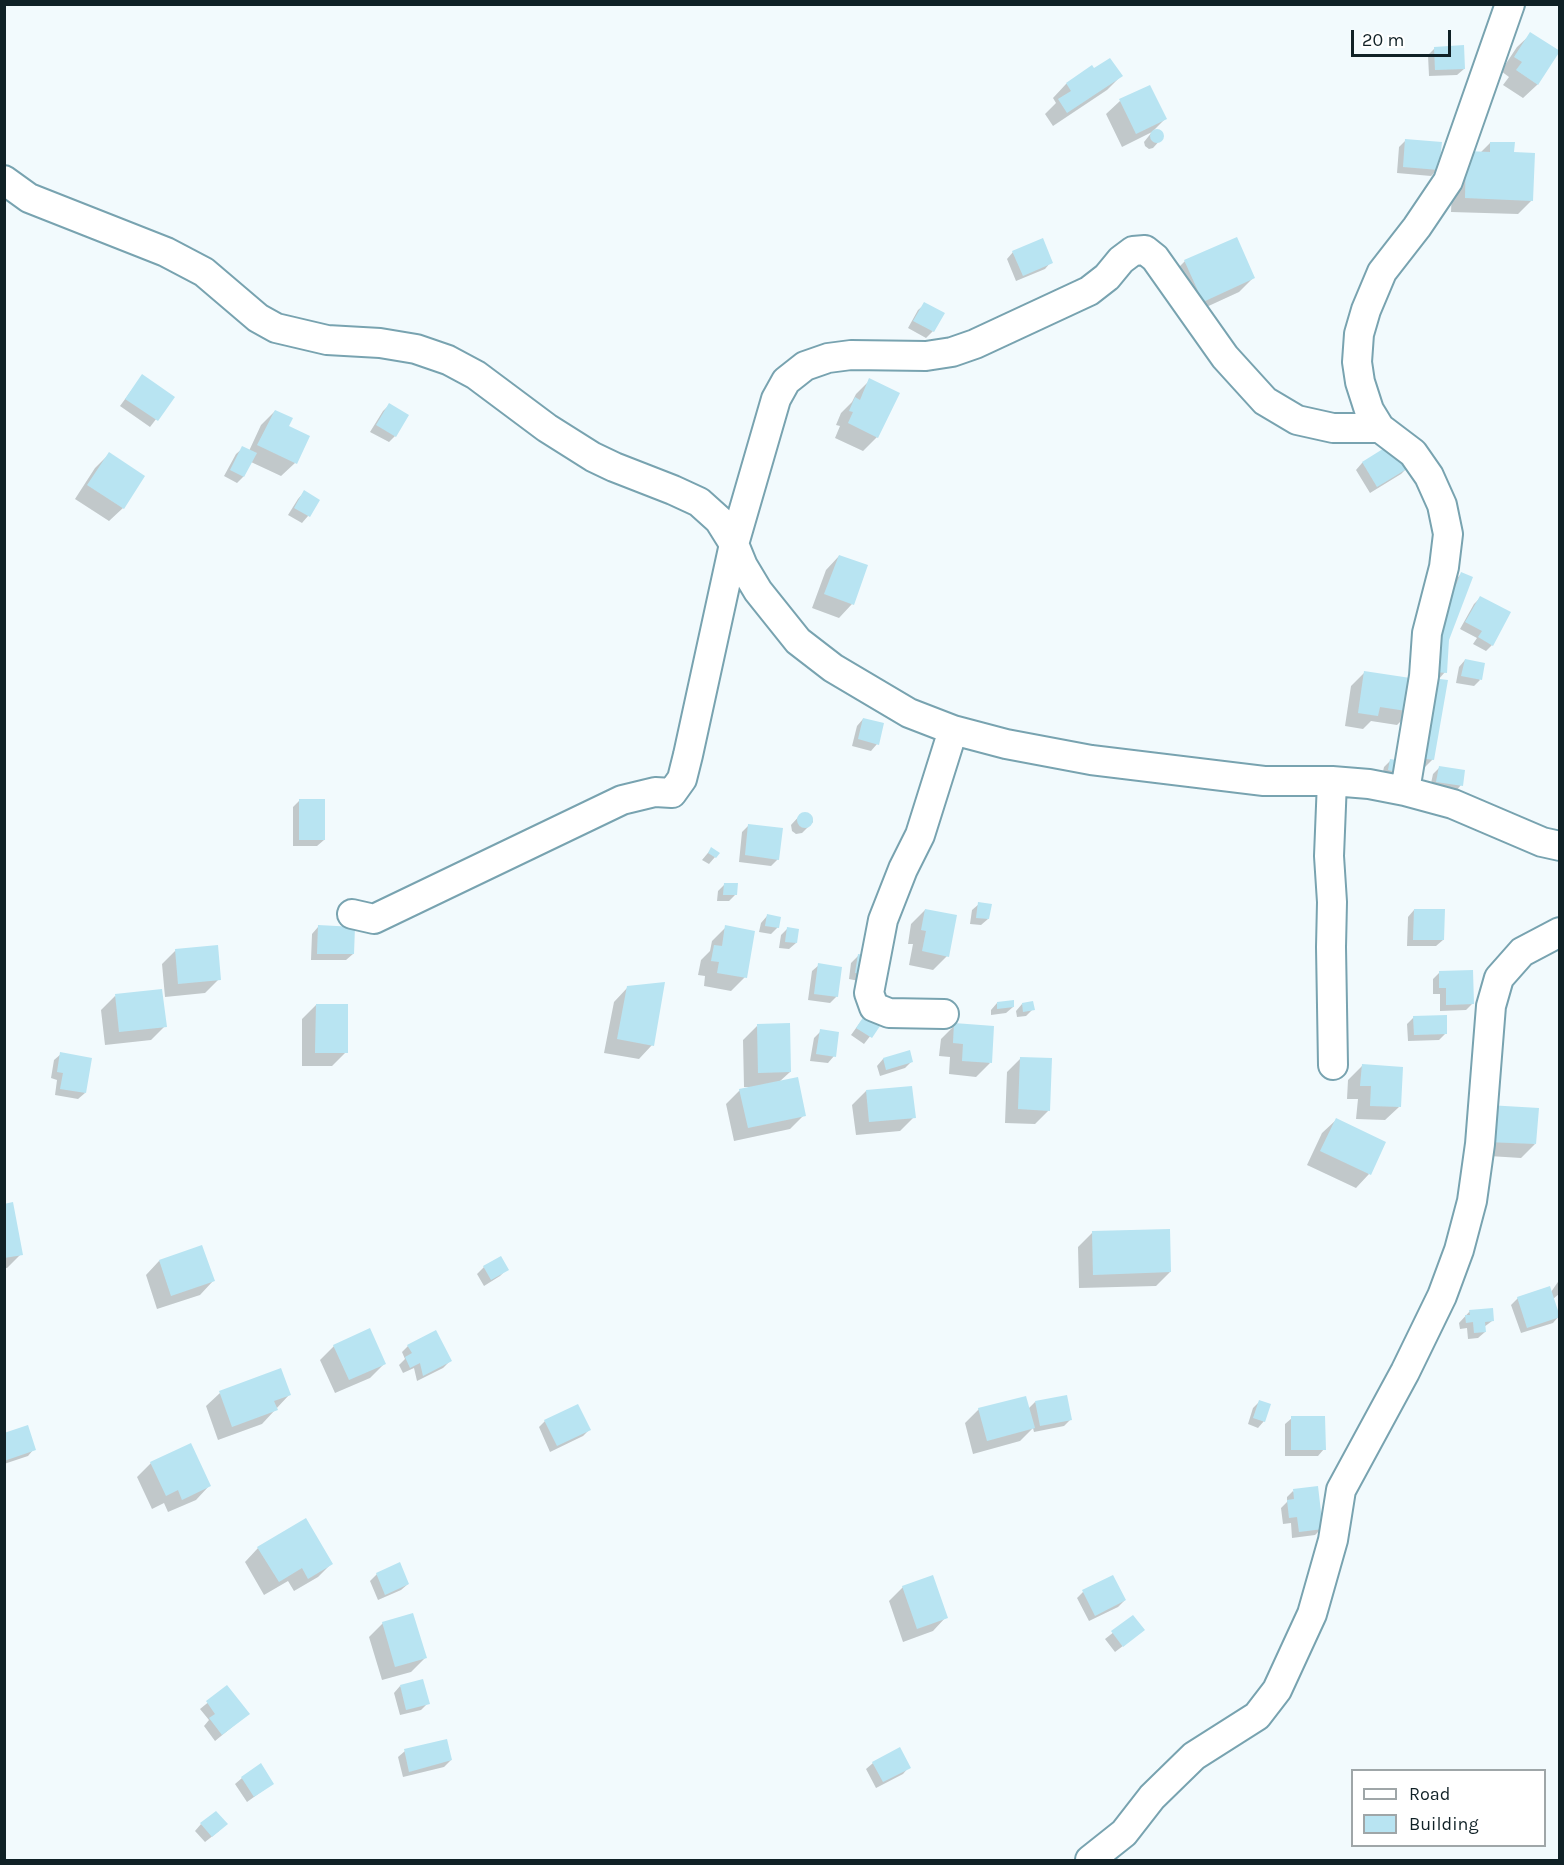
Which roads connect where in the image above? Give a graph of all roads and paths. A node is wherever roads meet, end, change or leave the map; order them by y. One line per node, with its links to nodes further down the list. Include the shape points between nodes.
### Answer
1 (1510, 4): 3 (street, via 1448,181 1382,272 1361,326 1357,362 1360,382)
2 (4, 180): 4 (street, via 29,198 166,252 204,272 258,318 276,328 327,340 407,347 447,360 476,375 593,457 699,502 718,520)
3 (1380, 428): 4 (street, via 1333,428 1297,420 1265,401 1225,357 1155,258 1145,250 1133,251 1089,291 975,344 926,356 851,355 805,366 786,381 776,399); 7 (street, via 1413,453 1429,476 1442,505 1448,534 1427,633)
4 (734, 544): 5 (street, via 758,591 798,641 833,668 909,712); 9 (street, via 688,755 682,779 672,793 655,792 622,800 374,919)
5 (953, 730): 6 (street, via 1091,760 1264,781); 11 (street, via 920,835 882,920 870,993 874,1007 889,1013)
6 (1332, 782): 7 (street, via 1369,784); 12 (street, via 1329,856)
7 (1405, 792): 8 (street, via 1453,804)
8 (1560, 846)
9 (352, 914)
10 (1560, 932): 13 (street, via 1522,952 1499,978 1491,1006 1472,1201 1459,1250 1410,1363 1341,1490 1333,1540 1312,1614 1277,1690 1257,1716 1194,1756 1152,1797 1124,1833)
11 (944, 1014)
12 (1333, 1065)
13 (1090, 1860)

